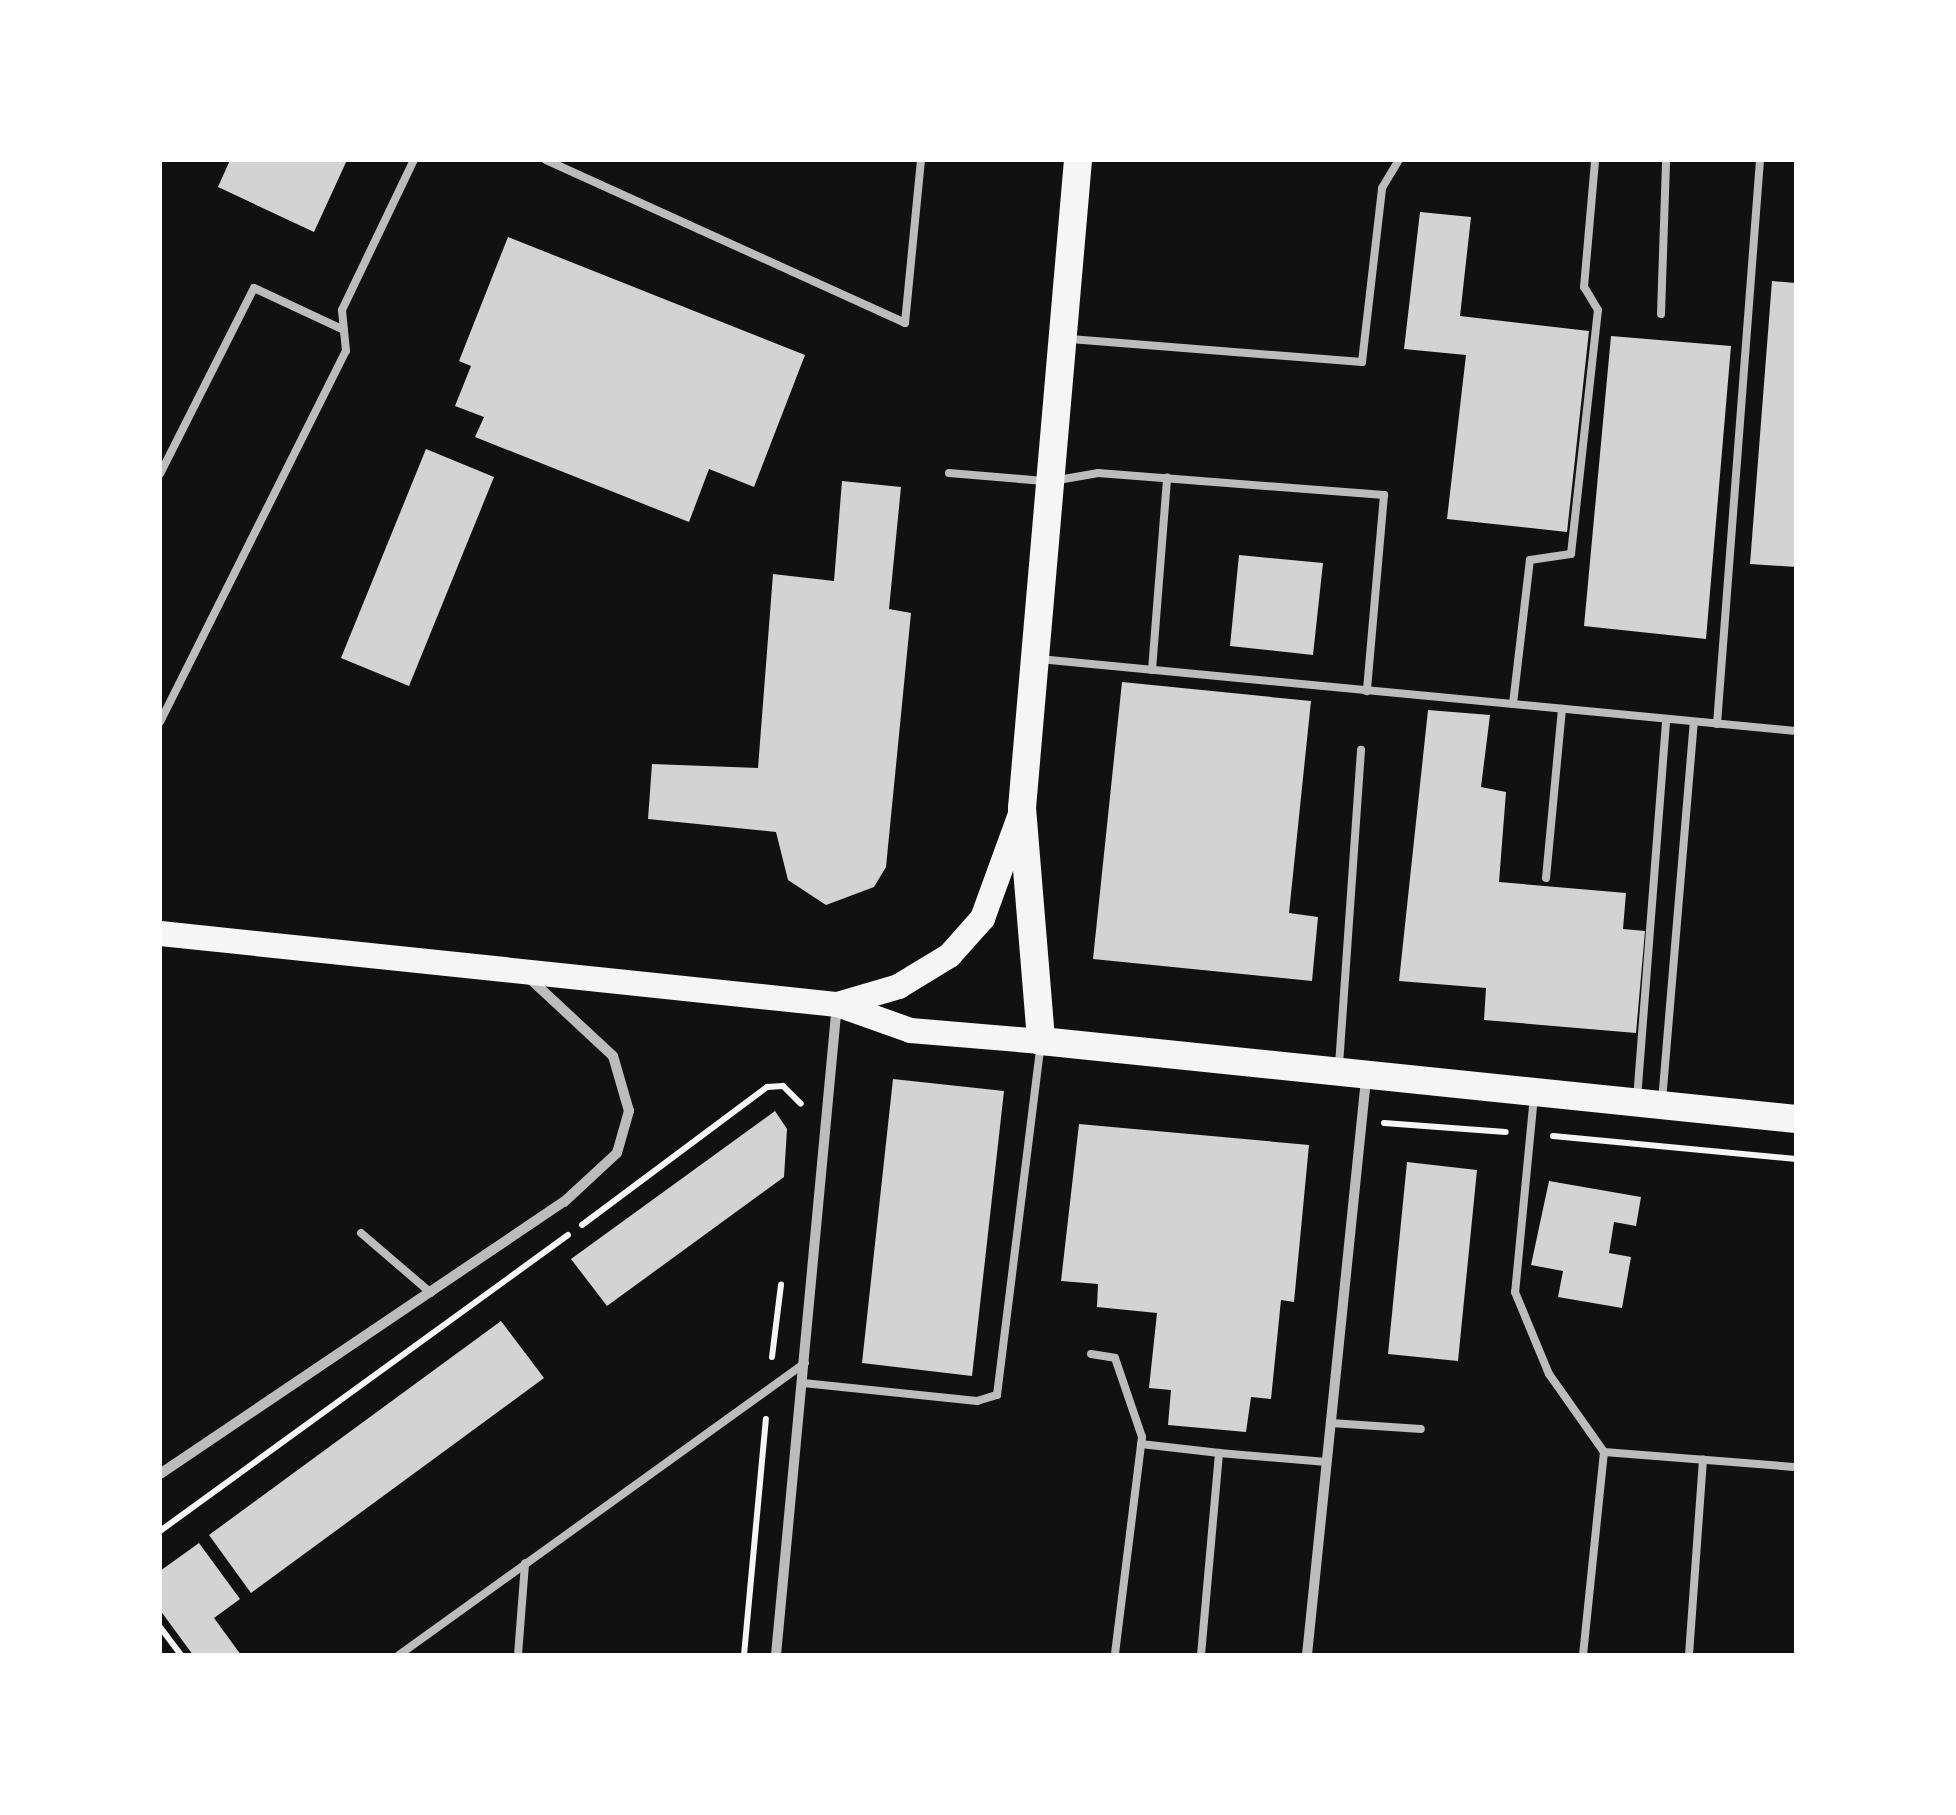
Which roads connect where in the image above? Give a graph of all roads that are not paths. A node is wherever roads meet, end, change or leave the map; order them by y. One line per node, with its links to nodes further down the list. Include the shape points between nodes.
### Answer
1 (414, 160): 10 (lane, via 342,310)
2 (546, 160): 3 (lane, via 904,322)
3 (922, 160)
4 (1078, 160): 11 (highway)
5 (1399, 160): 11 (lane, via 1382,188 1362,362)
6 (1595, 160): 19 (lane, via 1584,287 1598,310 1572,554 1530,560)
7 (1666, 160): 9 (lane)
8 (1760, 160): 24 (lane)
9 (1661, 314)
10 (344, 330): 13 (lane, via 254,288); 22 (lane, via 346,351)
11 (1060, 338): 15 (highway)
12 (948, 473): 15 (lane)
13 (160, 474)
14 (1167, 478): 15 (lane); 17 (lane); 18 (lane, via 1384,495)
15 (1048, 481): 16 (highway)
16 (1032, 658): 17 (lane); 27 (highway)
17 (1152, 670): 18 (lane)
18 (1367, 690): 19 (lane)
19 (1513, 704): 20 (lane)
20 (1562, 709): 21 (lane); 28 (lane)
21 (1666, 719): 23 (lane); 35 (lane)
22 (160, 722)
23 (1694, 722): 24 (lane); 35 (lane)
24 (1717, 724): 25 (lane)
25 (1796, 731)
26 (1361, 750): 33 (lane)
27 (1022, 808): 31 (main road, via 982,918 949,955 898,986); 32 (highway)
28 (1546, 878)
29 (160, 933): 30 (main road)
30 (520, 970): 31 (main road); 38 (street, via 612,1056 627,1131 618,1153 564,1202)
31 (837, 1004): 32 (main road, via 910,1030); 40 (street)
32 (1041, 1042): 33 (highway); 41 (lane, via 997,1395 977,1402)
33 (1353, 1076): 34 (highway); 42 (street, via 1362,1121)
34 (1534, 1094): 35 (highway); 45 (lane, via 1515,1292 1549,1374)
35 (1649, 1105): 36 (highway)
36 (1796, 1118)
37 (361, 1233): 38 (lane)
38 (431, 1293): 50 (street)
39 (1091, 1354): 44 (lane, via 1115,1358)
40 (805, 1363): 41 (street); 51 (lane)
41 (803, 1383): 54 (street)
42 (1331, 1423): 43 (lane); 48 (street)
43 (1421, 1429)
44 (1141, 1444): 46 (lane); 55 (lane)
45 (1604, 1452): 47 (lane); 58 (lane)
46 (1219, 1454): 48 (lane); 56 (lane)
47 (1703, 1460): 49 (lane); 59 (lane)
48 (1327, 1462): 57 (street)
49 (1796, 1467)
50 (160, 1474)
51 (526, 1563): 52 (lane); 53 (lane)
52 (399, 1655)
53 (518, 1655)
54 (776, 1655)
55 (1115, 1655)
56 (1201, 1655)
57 (1307, 1655)
58 (1583, 1655)
59 (1689, 1655)

